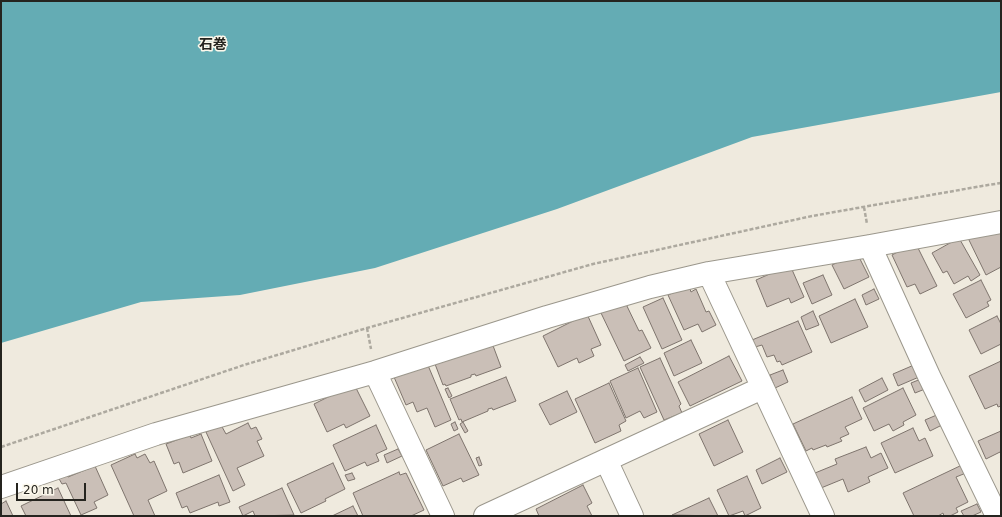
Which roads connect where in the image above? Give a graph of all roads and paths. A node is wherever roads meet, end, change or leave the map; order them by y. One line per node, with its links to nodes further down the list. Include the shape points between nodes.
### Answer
1 (1001, 183): 7 (path, via 812,216 592,264 244,365)
2 (1001, 222): 3 (street)
3 (870, 246): 4 (street); 14 (street)
4 (709, 273): 5 (street, via 547,317); 6 (street)
5 (375, 372): 9 (street, via 156,434); 10 (street)
6 (762, 388): 8 (street); 13 (street)
7 (1, 447)
8 (606, 460): 11 (street); 12 (street)
9 (1, 487)
10 (443, 516)
11 (485, 516)
12 (632, 516)
13 (823, 516)
14 (997, 516)

